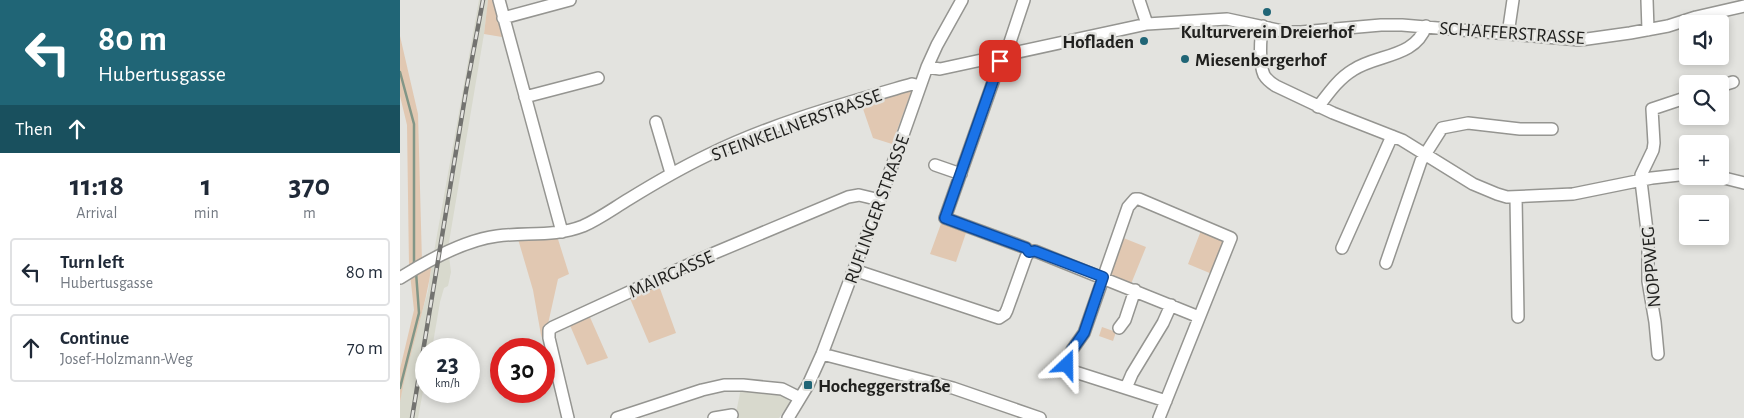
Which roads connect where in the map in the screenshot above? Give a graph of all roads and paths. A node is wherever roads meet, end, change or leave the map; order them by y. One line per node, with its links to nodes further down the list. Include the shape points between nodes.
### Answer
1 (498, 0): 9 (street)
2 (570, 0): 9 (street)
3 (962, 0): 16 (street, RUFLINGER STRASSE)
4 (1024, 0): 15 (street)
5 (1139, 0): 10 (street)
6 (1513, 0): 14 (street)
7 (1647, 0): 13 (street)
8 (1744, 6): 13 (street, SCHAFFERSTRASSE)
9 (503, 18): 21 (street)
10 (1147, 24): 11 (street, SCHAFFERSTRASSE, via 1227,19); 15 (street, SCHAFFERSTRASSE)
11 (1263, 26): 12 (street, SCHAFFERSTRASSE, via 1287,32 1381,24); 23 (street, via 1261,63 1264,76 1276,86)
12 (1426, 26): 14 (street, SCHAFFERSTRASSE); 23 (street, SCHAFFERSTRASSE, via 1419,40 1409,48 1371,61 1347,74)
13 (1648, 30): 14 (street, SCHAFFERSTRASSE, via 1580,40)
14 (1508, 34)
15 (1004, 55): 16 (street, SCHAFFERSTRASSE, via 940,69); 30 (street)
16 (927, 67): 20 (street, RUFLINGER STRASSE)
17 (598, 78): 21 (street)
18 (1733, 82): 19 (street)
19 (1729, 83)
20 (920, 86): 29 (street, STEINKELLNERSTRASSE, via 912,84 814,113); 36 (street, RUFLINGER STRASSE)
21 (525, 97): 37 (street)
22 (1679, 100): 33 (street, via 1652,109 1653,150)
23 (1318, 106): 26 (street)
24 (656, 122): 29 (street)
25 (1552, 129): 27 (street, via 1528,130 1468,123 1448,126 1442,128)
26 (1392, 136): 27 (street); 38 (street)
27 (1425, 153): 35 (street, via 1473,184 1497,194); 40 (street)
28 (935, 165): 30 (street)
29 (671, 173): 37 (street, STEINKELLNERSTRASSE, via 591,221)
30 (961, 174): 39 (street, via 945,218 1026,248)
31 (1679, 175): 33 (street)
32 (1729, 179): 34 (street)
33 (1641, 181): 35 (street, via 1573,194); 50 (street, NOPPWEG, via 1648,239 1648,281)
34 (1744, 183)
35 (1516, 197): 47 (street)
36 (880, 200): 41 (street, RUFLINGER STRASSE); 55 (street, MAIRGASSE, via 859,194 848,197 712,254 553,327 549,330 549,338)
37 (562, 232): 43 (street, STEINKELLNERSTRASSE, via 484,239 423,264)
38 (1342, 248)
39 (1029, 252): 41 (street, via 1007,310 999,318); 42 (street, via 1035,251)
40 (1386, 263)
41 (854, 270): 49 (street, RUFLINGER STRASSE)
42 (1103, 277): 44 (street); 46 (street, via 1128,207 1139,199 1231,238); 51 (street, via 1084,333 1072,350 1067,365 1072,371)
43 (400, 278)
44 (1135, 290): 45 (street); 48 (street)
45 (1171, 305): 46 (street); 51 (street)
46 (1199, 316): 53 (street)
47 (1518, 317)
48 (1119, 328)
49 (822, 354): 52 (street, RUFLINGER STRASSE); 59 (street, via 953,388)
50 (1658, 354)
51 (1126, 388): 53 (street)
52 (800, 398): 56 (street, via 782,389 724,385); 58 (street, RUFLINGER STRASSE)
53 (1166, 401): 60 (street)
54 (732, 415): 57 (street)
55 (568, 418)
56 (617, 418)
57 (714, 418)
58 (788, 418)
59 (1040, 418)
60 (1158, 418)

